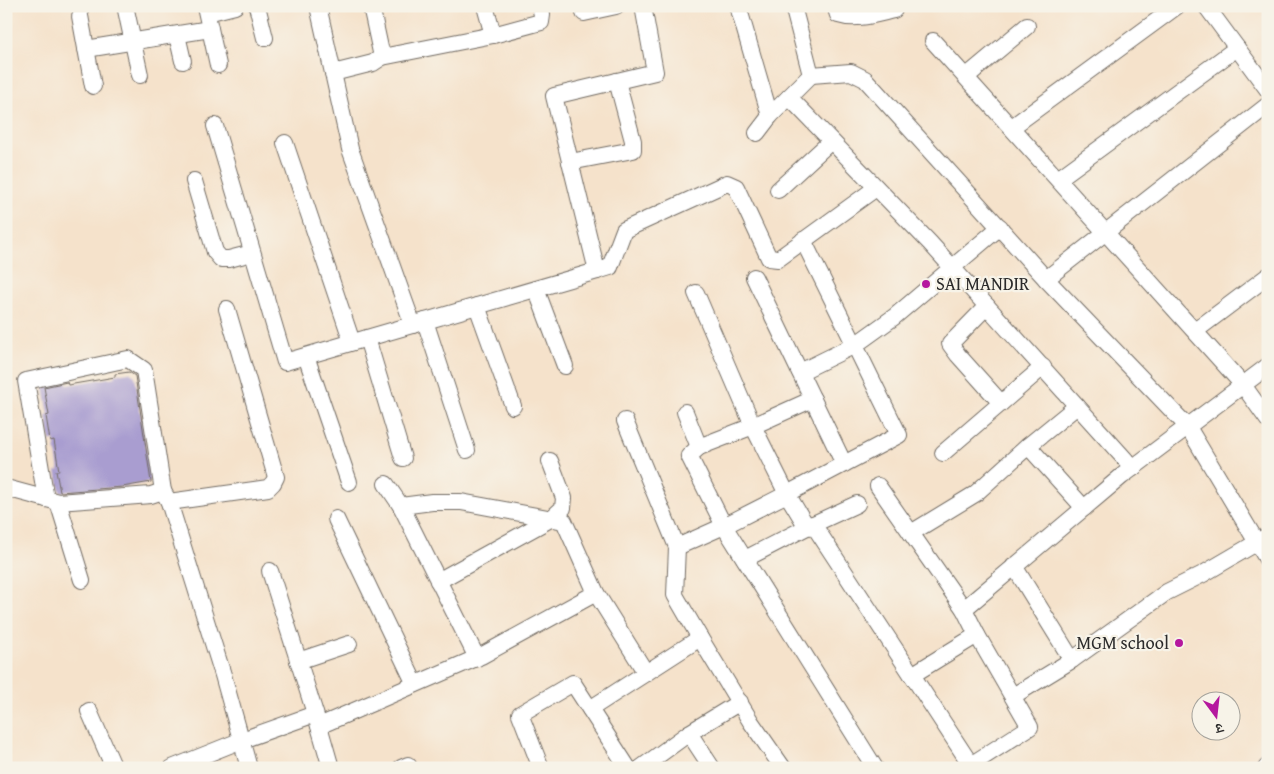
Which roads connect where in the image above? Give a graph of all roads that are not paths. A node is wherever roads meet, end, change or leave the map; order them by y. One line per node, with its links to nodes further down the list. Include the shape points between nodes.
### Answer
1 (235, 6): 15 (street)
2 (258, 6): 23 (street)
3 (318, 6): 31 (street)
4 (371, 6): 28 (street)
5 (485, 6): 21 (street)
6 (540, 6): 21 (street, via 541,22)
7 (616, 6): 17 (street)
8 (643, 6): 35 (street, via 655,72)
9 (738, 6): 40 (street)
10 (793, 6): 33 (street)
11 (835, 6): 16 (street, via 838,14 847,18)
12 (1177, 6): 42 (street)
13 (1206, 6): 27 (street)
14 (126, 10): 25 (street)
15 (206, 10): 20 (street)
16 (894, 10)
17 (584, 13)
18 (80, 16): 26 (street)
19 (1027, 26): 34 (street)
20 (210, 29): 22 (street); 30 (street)
21 (492, 34): 28 (street)
22 (177, 35): 25 (street); 29 (street)
23 (266, 38)
24 (933, 41): 34 (street)
25 (133, 42): 26 (street); 32 (street)
26 (86, 48): 36 (street)
27 (1237, 48): 37 (street); 47 (street)
28 (382, 58): 31 (street)
29 (183, 61)
30 (218, 65)
31 (333, 74): 65 (street, via 350,149)
32 (140, 76)
33 (811, 76): 38 (street); 51 (street, via 851,72 865,78)
34 (966, 77): 42 (street)
35 (617, 81): 46 (street, via 554,96); 46 (street, via 633,150)
36 (93, 86)
37 (1268, 90)
38 (789, 97): 40 (street); 44 (street)
39 (1268, 105): 52 (street)
40 (770, 116): 43 (street)
41 (215, 126): 54 (street)
42 (1012, 127): 47 (street)
43 (756, 133)
44 (831, 141): 49 (street); 50 (street)
45 (285, 143): 67 (street)
46 (570, 162): 56 (street)
47 (1058, 179): 52 (street)
48 (194, 181): 54 (street, via 216,252 229,260)
49 (876, 188): 53 (street); 55 (street)
50 (778, 190)
51 (1000, 227): 55 (street); 59 (street)
52 (1106, 232): 59 (street); 66 (street)
53 (804, 240): 56 (street, via 778,259 769,258 736,187 727,183 624,230 610,267); 68 (street)
54 (252, 253): 69 (street, via 285,362)
55 (951, 268): 63 (street); 68 (street)
56 (597, 271): 60 (street)
57 (1268, 276): 66 (street)
58 (754, 277): 73 (street)
59 (1046, 279): 83 (street)
60 (536, 289): 62 (street); 70 (street)
61 (696, 293): 82 (street)
62 (477, 306): 65 (street); 77 (street)
63 (987, 306): 72 (street); 76 (street, via 950,344)
64 (227, 309): 97 (street, via 276,477 268,488)
65 (419, 323): 67 (street); 86 (street)
66 (1194, 331): 74 (street)
67 (360, 340): 69 (street); 88 (street)
68 (855, 346): 73 (street); 90 (street, via 899,435)
69 (306, 356): 92 (street)
70 (565, 366)
71 (1268, 366): 74 (street)
72 (1042, 367): 76 (street); 78 (street)
73 (800, 372): 75 (street)
74 (1243, 385): 80 (street); 83 (street)
75 (813, 399): 82 (street); 90 (street)
76 (1001, 403): 87 (street)
77 (513, 406)
78 (1078, 406): 84 (street); 91 (street)
79 (685, 412): 85 (street)
80 (1268, 420)
81 (625, 421): 108 (street)
82 (753, 426): 85 (street); 96 (street)
83 (1188, 427): 91 (street); 107 (street)
84 (1028, 446): 101 (street); 106 (street, via 975,494)
85 (699, 447): 104 (street, via 690,456)
86 (467, 450)
87 (943, 453)
88 (403, 458)
89 (550, 461): 102 (street, via 564,498 563,508)
90 (844, 464): 96 (street)
91 (1133, 468): 101 (street)
92 (349, 482)
93 (386, 484): 100 (street)
94 (878, 486): 106 (street)
95 (6, 488): 98 (street)
96 (787, 494): 104 (street); 105 (street)
97 (166, 496): 98 (street, via 151,494); 98 (street, via 144,370 128,359 26,381); 132 (street)
98 (52, 500): 113 (street)
99 (857, 504): 105 (street)
100 (401, 506): 102 (street, via 461,502); 114 (street)
101 (1084, 508): 111 (street)
102 (552, 518): 114 (street); 115 (street, via 564,521)
103 (336, 519): 125 (street)
104 (724, 526): 108 (street); 109 (street)
105 (810, 526): 109 (street); 124 (street)
106 (911, 533): 116 (street)
107 (1263, 539): 110 (street); 121 (street, via 1167,592)
108 (677, 547): 118 (street, via 675,595)
109 (745, 559): 143 (street)
110 (1268, 561)
111 (1014, 566): 116 (street); 121 (street)
112 (270, 571): 122 (street)
113 (82, 580)
114 (438, 581): 120 (street)
115 (596, 593): 120 (street); 123 (street)
116 (964, 608): 117 (street)
117 (977, 635): 124 (street); 126 (street)
118 (700, 638): 123 (street); 127 (street)
119 (349, 644): 122 (street)
120 (477, 658): 125 (street)
121 (1072, 660): 126 (street)
122 (298, 661): 130 (street)
123 (646, 673): 128 (street)
124 (912, 675): 133 (street)
125 (414, 684): 130 (street)
126 (1013, 696): 133 (street, via 1030,727)
127 (740, 702): 131 (street); 142 (street)
128 (590, 709): 138 (street, via 573,683 520,714); 139 (street)
129 (90, 711): 134 (street)
130 (317, 720): 132 (street); 137 (street)
131 (689, 734): 140 (street); 141 (street)
132 (242, 740): 135 (street); 136 (street)
133 (969, 766)
134 (114, 768)
135 (172, 768)
136 (249, 768)
137 (331, 768)
138 (541, 768)
139 (628, 768)
140 (642, 768)
141 (712, 768)
142 (783, 768)
143 (875, 768)

